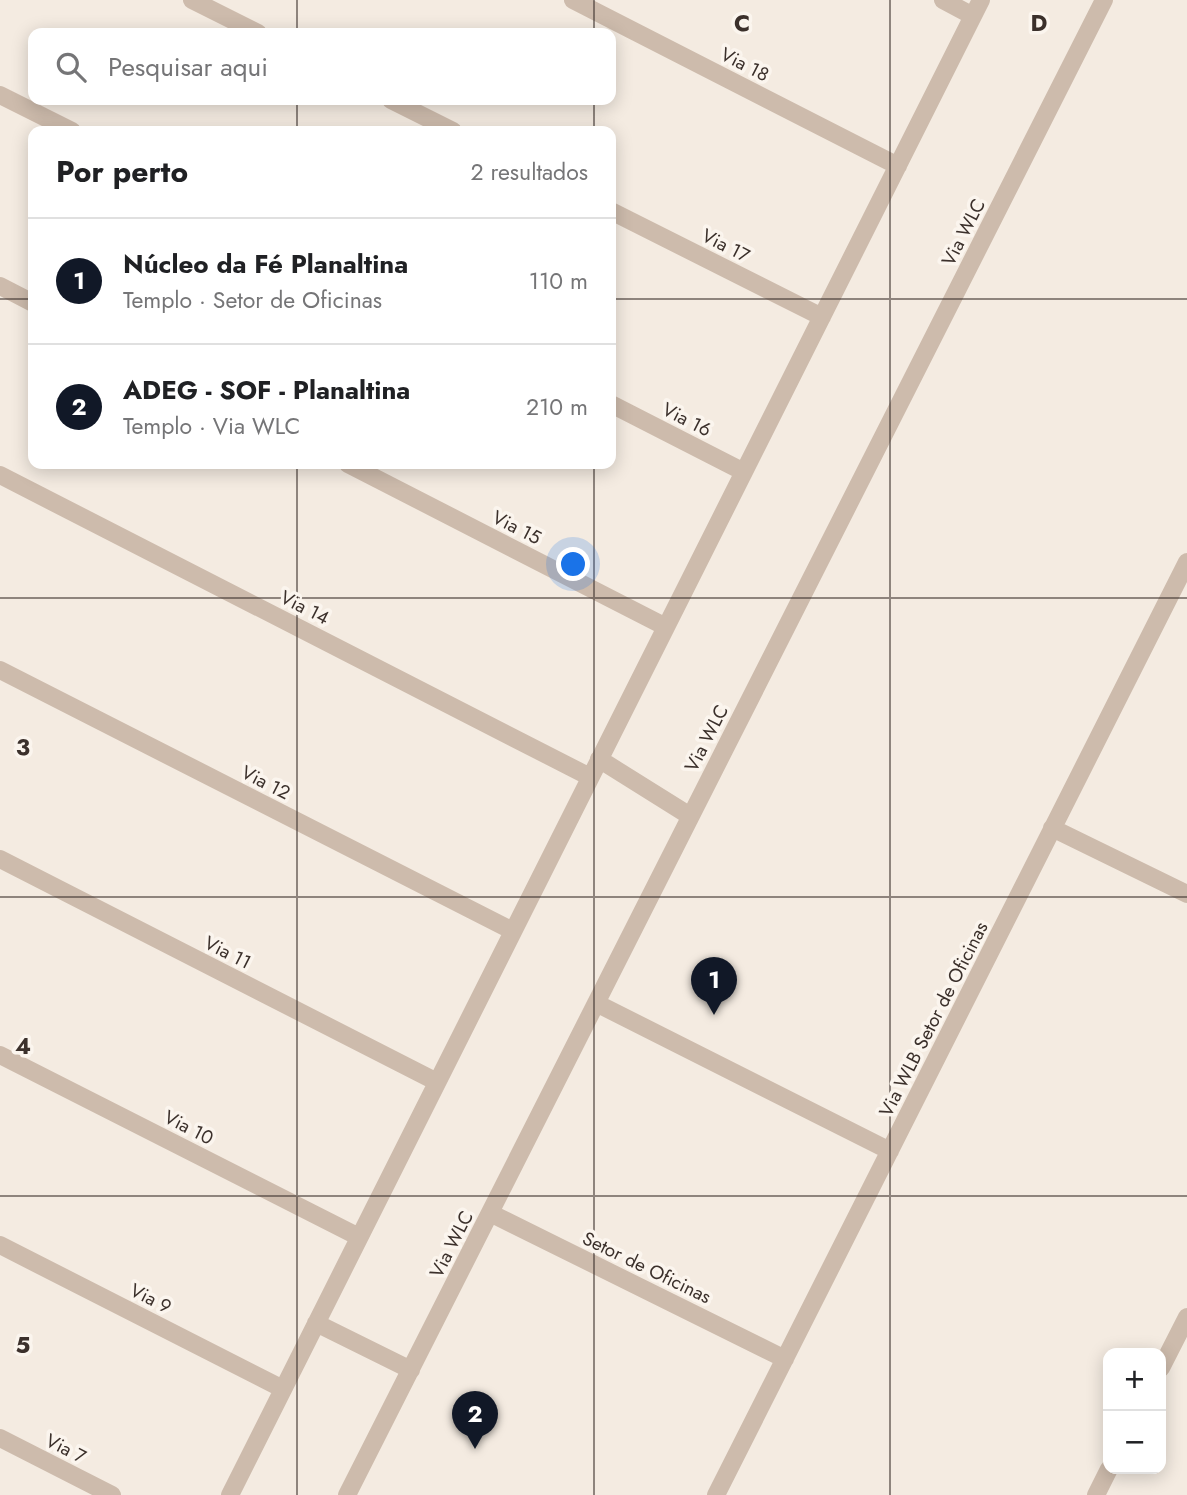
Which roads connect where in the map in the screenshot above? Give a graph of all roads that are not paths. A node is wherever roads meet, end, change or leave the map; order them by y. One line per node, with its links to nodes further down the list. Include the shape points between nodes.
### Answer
1 (192, 0): 6 (street)
2 (573, 0): 11 (street, Via 18)
3 (943, 0): 5 (street)
4 (1104, 0): 25 (street, Via WLC)
5 (977, 8): 11 (street)
6 (248, 28)
7 (0, 95): 9 (street)
8 (401, 105): 10 (street)
9 (62, 126)
10 (443, 126)
11 (898, 166): 15 (street)
12 (616, 214): 15 (street, Via 17)
13 (0, 286): 14 (street)
14 (28, 300)
15 (822, 317): 18 (street)
16 (616, 407): 18 (street, Via 16)
17 (358, 469): 21 (street, Via 15)
18 (744, 472): 21 (street)
19 (0, 475): 24 (street, Via 14)
20 (1187, 562): 26 (street, Via WLB Setor de Oficinas)
21 (666, 627): 23 (street)
22 (0, 670): 29 (street, Via 12)
23 (600, 759): 24 (street); 25 (street)
24 (590, 777): 29 (street)
25 (690, 816): 30 (street, Via WLC)
26 (1052, 828): 28 (street); 33 (street, Via WLB Setor de Oficinas)
27 (0, 859): 32 (street, Via 11)
28 (1187, 894)
29 (513, 931): 32 (street)
30 (596, 1003): 33 (street); 34 (street, Via WLC)
31 (0, 1055): 35 (street, Via 10)
32 (437, 1082): 35 (street)
33 (890, 1151): 40 (street, Via WLB Setor de Oficinas)
34 (490, 1213): 40 (street, Setor de Oficinas); 41 (street, Via WLC)
35 (359, 1237): 38 (street)
36 (0, 1245): 42 (street, Via 9)
37 (1187, 1317): 39 (street)
38 (316, 1324): 41 (street); 42 (street)
39 (1166, 1358)
40 (785, 1359): 48 (street, Via WLB Setor de Oficinas)
41 (411, 1370): 47 (street, Via WLC)
42 (283, 1389): 46 (street)
43 (0, 1438): 45 (street, Via 7)
44 (1106, 1474): 49 (street)
45 (112, 1495)
46 (230, 1495)
47 (347, 1495)
48 (716, 1495)
49 (1096, 1495)

